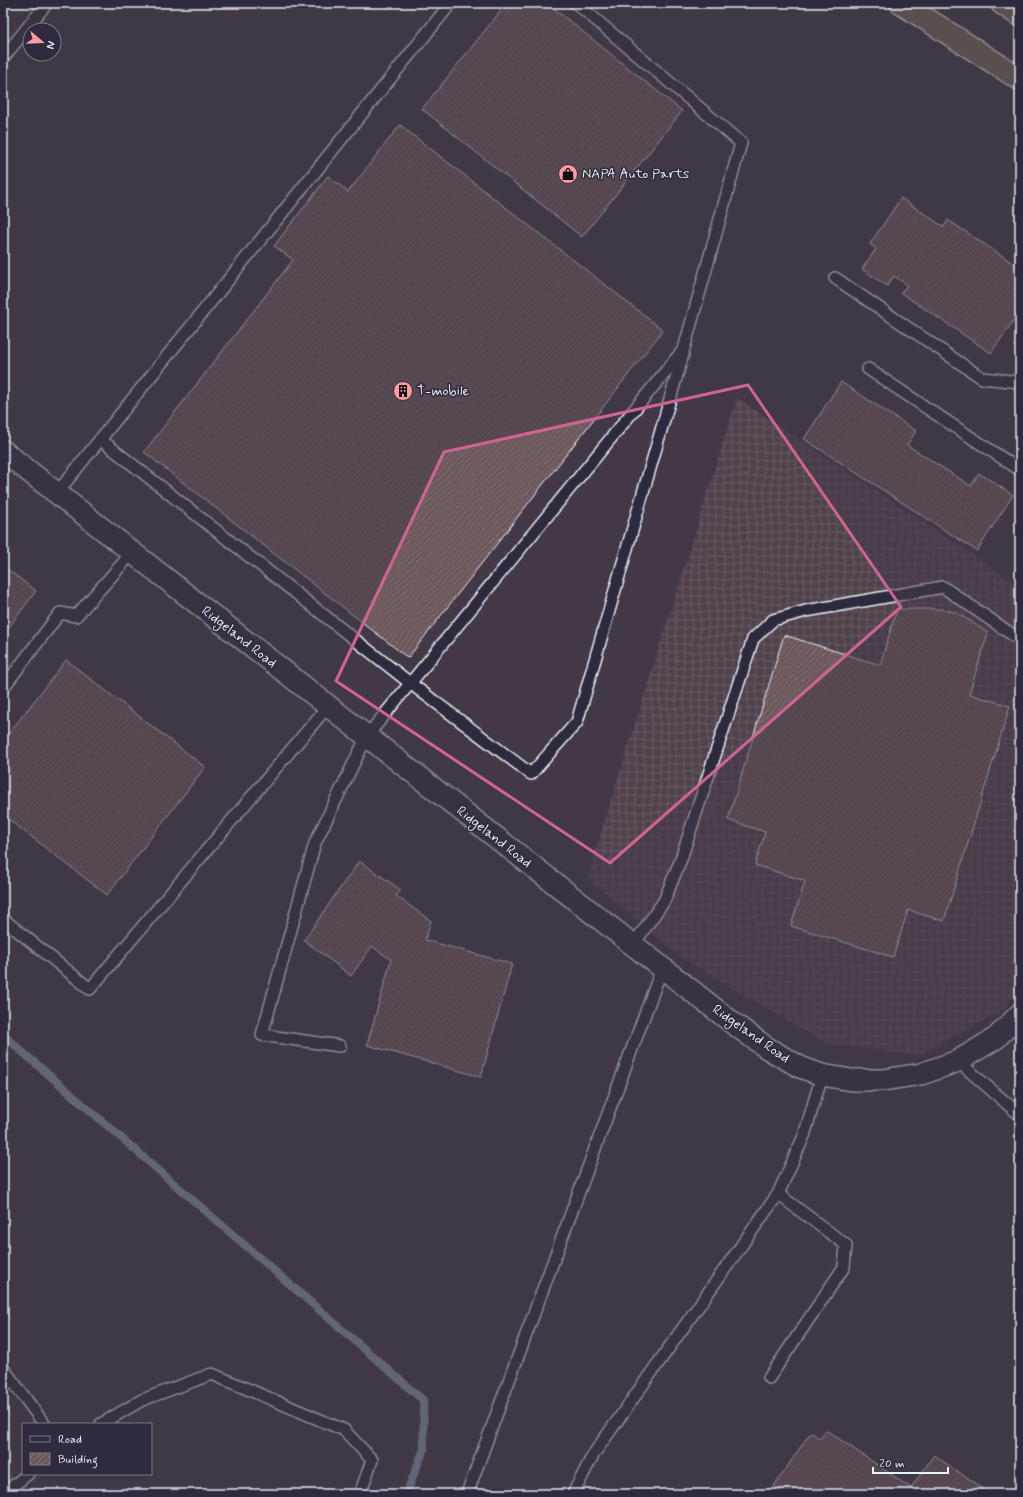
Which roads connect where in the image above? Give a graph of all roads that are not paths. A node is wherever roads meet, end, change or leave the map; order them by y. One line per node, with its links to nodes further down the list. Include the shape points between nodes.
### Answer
1 (47, 3): 9 (lane)
2 (451, 3): 15 (lane)
3 (576, 3): 12 (lane, via 741,143)
4 (894, 3): 8 (highway)
5 (901, 3): 8 (highway)
6 (1002, 3): 7 (highway)
7 (1020, 15)
8 (928, 21): 10 (highway)
9 (3, 58)
10 (1020, 79)
11 (835, 278): 14 (lane, via 982,378)
12 (684, 349): 21 (lane); 21 (lane, via 577,722 531,774)
13 (868, 369): 17 (lane)
14 (1020, 382)
15 (100, 439): 18 (lane); 21 (lane)
16 (3, 451): 18 (street, Ridgeland Road)
17 (1020, 470)
18 (56, 493): 19 (street, Ridgeland Road)
19 (132, 553): 22 (lane, via 76,616 60,613); 23 (street, Ridgeland Road)
20 (1020, 640): 26 (lane, via 943,588 806,611 772,620 753,639 681,859 664,901)
21 (410, 683): 24 (lane)
22 (3, 688)
23 (328, 706): 24 (street, Ridgeland Road); 25 (lane, via 90,990)
24 (367, 736): 26 (street, Ridgeland Road); 29 (lane, via 315,843 262,1036)
25 (3, 919)
26 (633, 945): 27 (street, Ridgeland Road)
27 (662, 968): 31 (street, Ridgeland Road, via 767,1048 800,1067); 41 (lane)
28 (1020, 1014): 30 (street, Ridgeland Road, via 996,1038)
29 (340, 1046)
30 (958, 1061): 31 (street, Ridgeland Road, via 921,1074 883,1080 851,1080); 32 (lane)
31 (822, 1075): 33 (lane, via 804,1136)
32 (1020, 1115)
33 (778, 1194): 35 (lane, via 846,1245 844,1267); 42 (lane, via 593,1455)
34 (3, 1368): 36 (lane)
35 (769, 1378)
36 (43, 1423)
37 (103, 1423): 40 (lane, via 142,1400 212,1374 344,1430 372,1460)
38 (27, 1475): 39 (lane)
39 (3, 1494)
40 (360, 1494)
41 (467, 1494)
42 (573, 1494)

